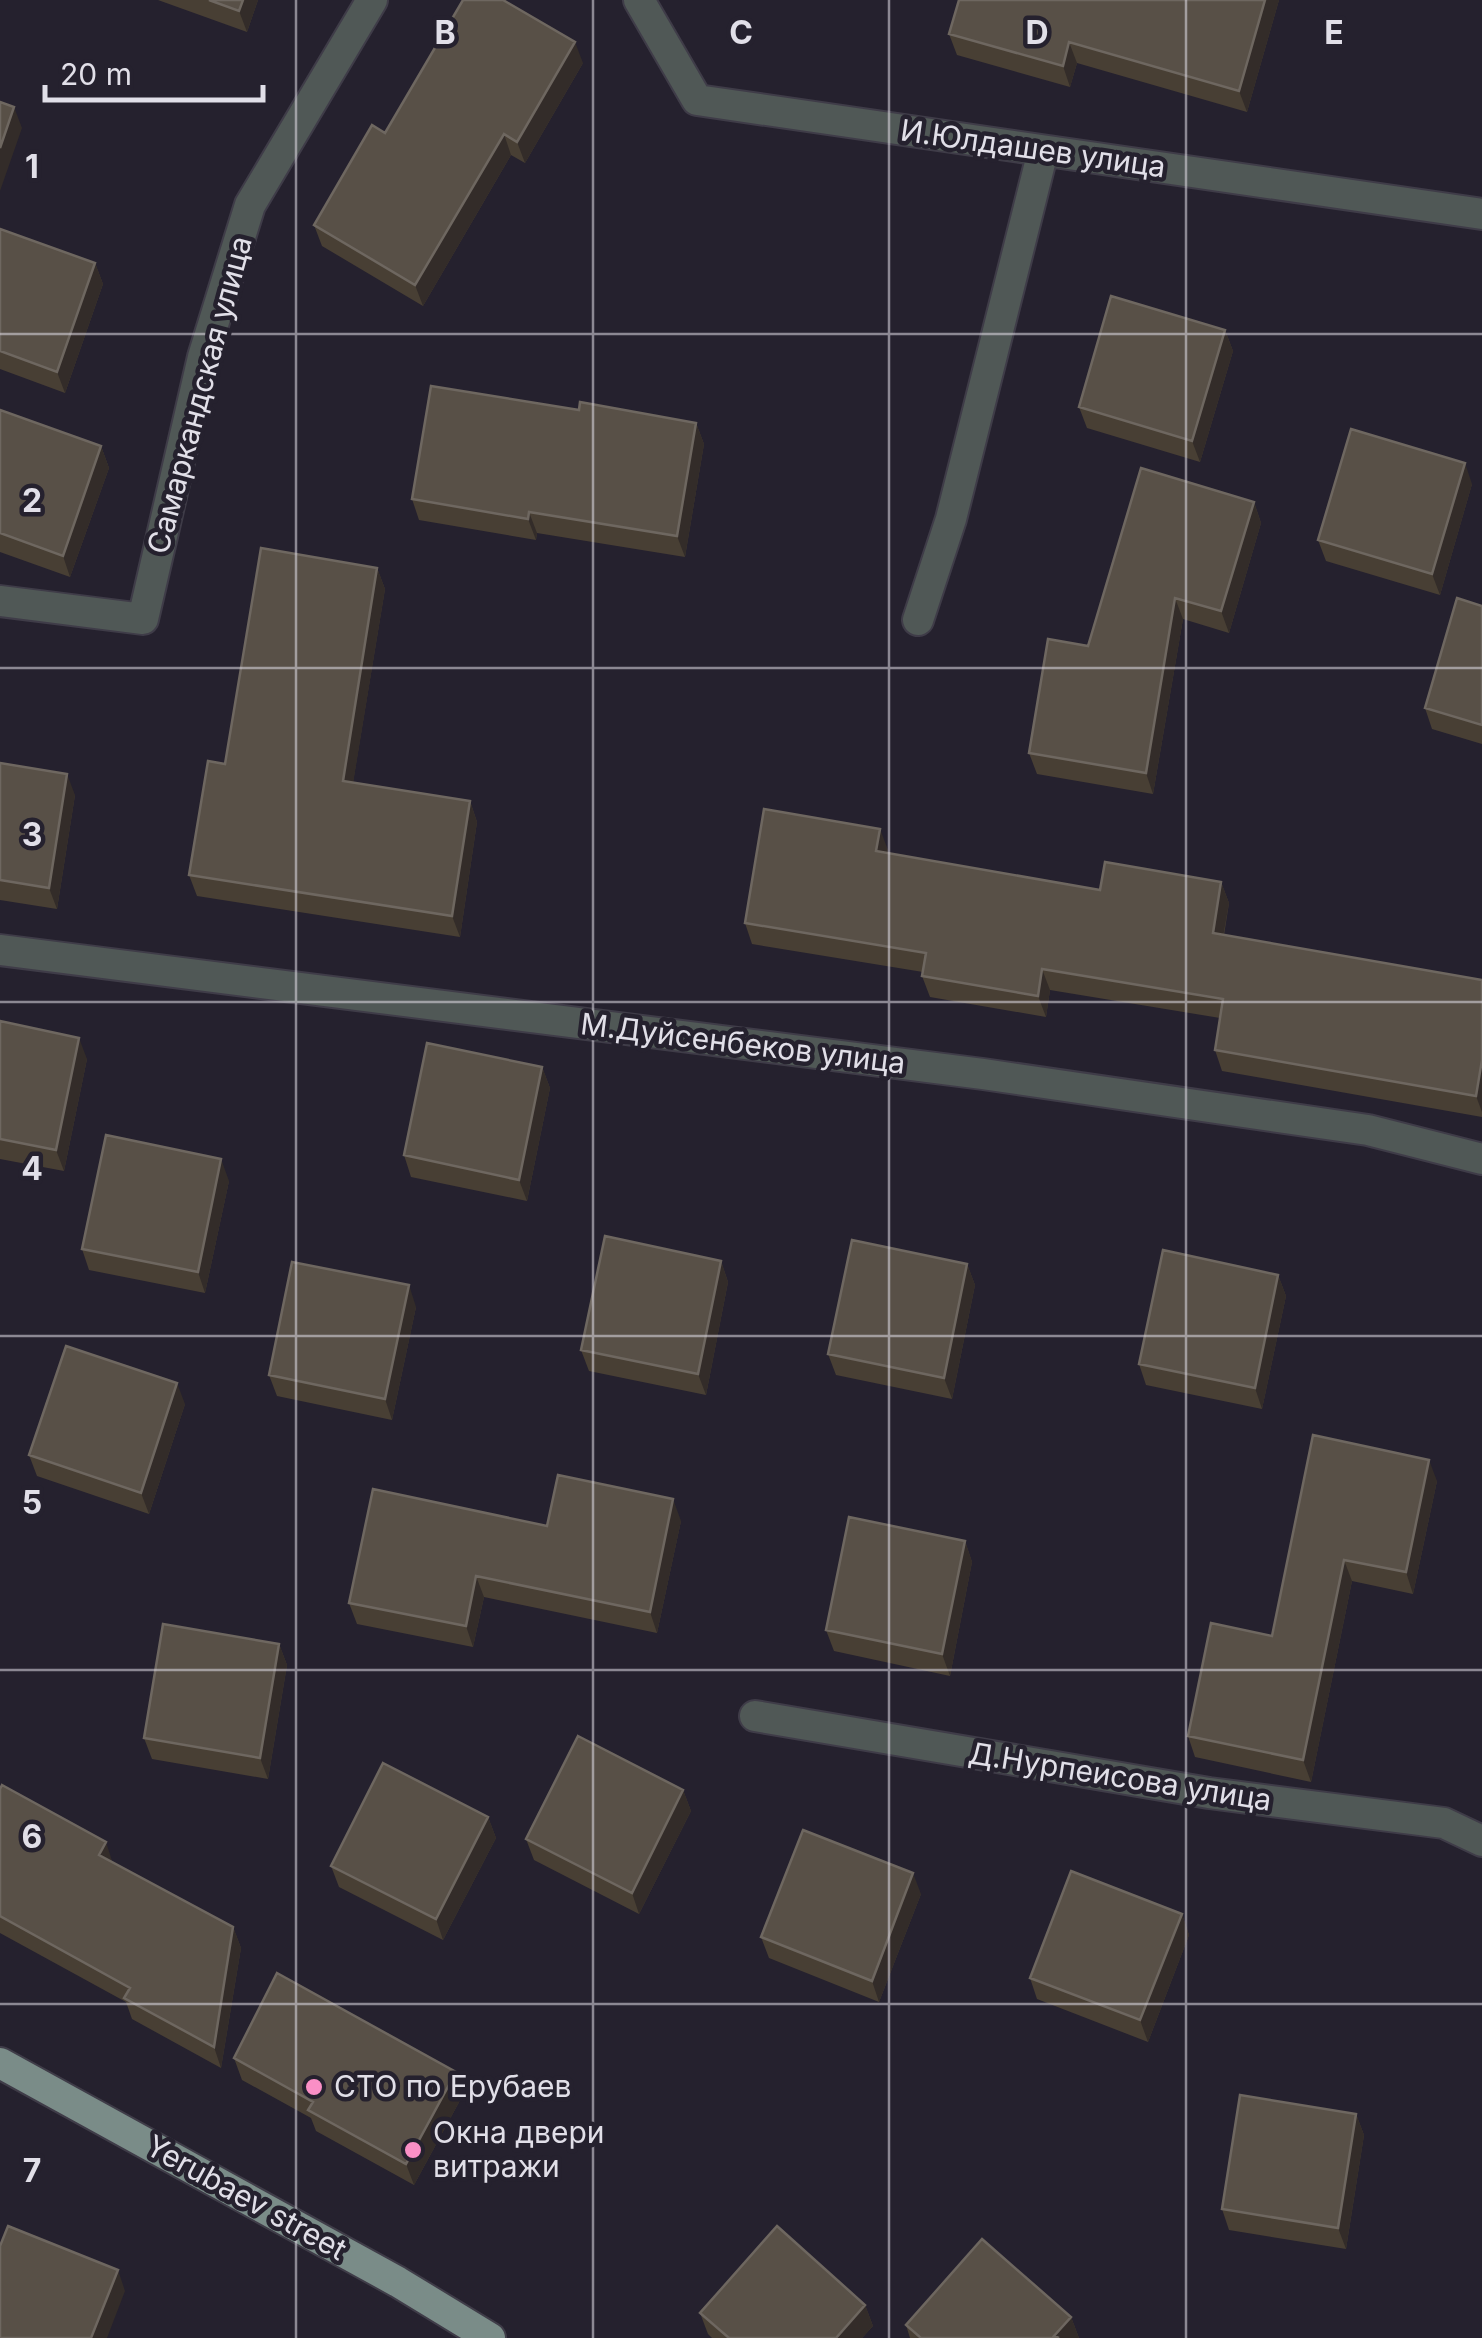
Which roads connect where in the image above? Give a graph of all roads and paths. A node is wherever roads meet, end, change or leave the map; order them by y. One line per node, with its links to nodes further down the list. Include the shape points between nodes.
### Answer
1 (372, 0): 5 (street, Самаркандская улица, via 250,205 203,357 143,619)
2 (640, 0): 3 (street, И.Юлдашев улица, via 697,100)
3 (1043, 151): 4 (street, И.Юлдашев улица); 6 (street, via 951,519)
4 (1482, 214)
5 (0, 601)
6 (918, 620)
7 (0, 950): 8 (street, М.Дуйсенбеков улица, via 983,1074 1368,1130)
8 (1482, 1160)
9 (754, 1716): 10 (street, Д.Нурпеисова улица, via 1209,1794 1444,1822)
10 (1482, 1841)
11 (0, 2063): 12 (main road, Yerubaev street)
12 (490, 2338)

